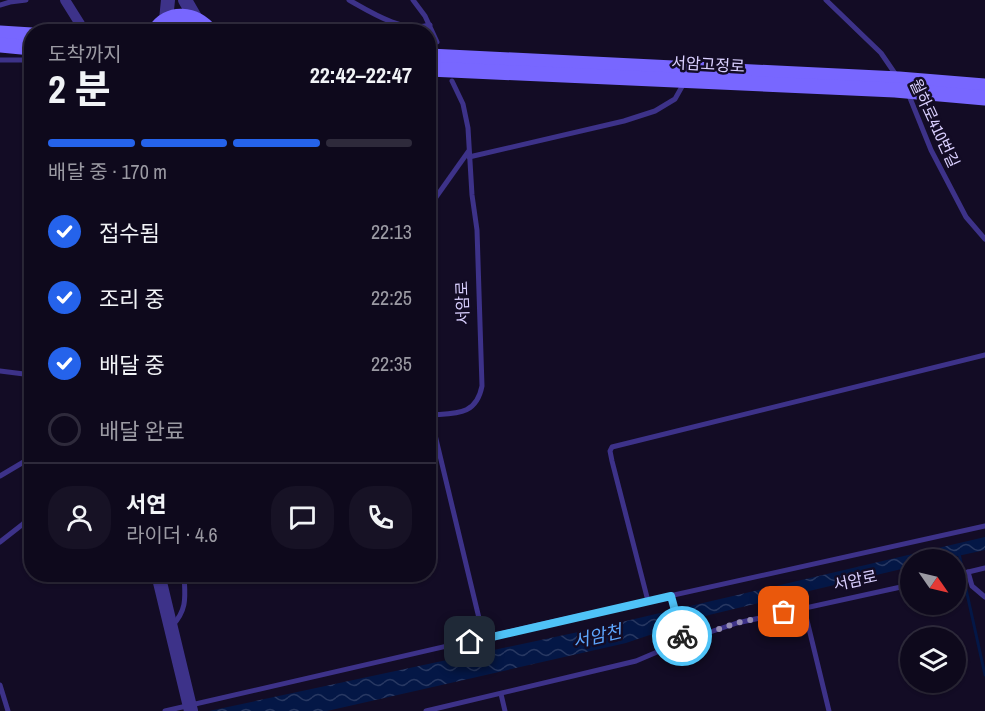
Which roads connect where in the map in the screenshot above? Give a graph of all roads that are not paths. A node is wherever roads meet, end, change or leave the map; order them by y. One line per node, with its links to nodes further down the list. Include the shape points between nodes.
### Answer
1 (26, 0): 8 (lane)
2 (65, 0): 11 (street)
3 (168, 0): 10 (street)
4 (185, 0): 9 (street)
5 (349, 0): 14 (lane)
6 (413, 0): 15 (lane)
7 (826, 0): 26 (lane, 월하로410번길, via 881,52)
8 (0, 5)
9 (196, 19): 10 (main road, via 176,16); 13 (main road)
10 (166, 20): 12 (main road)
11 (80, 24)
12 (162, 24)
13 (202, 24)
14 (401, 24)
15 (429, 24)
16 (0, 33): 17 (main road)
17 (24, 34)
18 (0, 45): 19 (main road)
19 (24, 47)
20 (436, 56): 26 (main road, 서암고정로)
21 (0, 60): 22 (lane)
22 (24, 60)
23 (436, 69): 25 (main road, 서암고정로)
24 (452, 81): 29 (lane, via 466,116)
25 (685, 81): 26 (main road, 서암고정로); 29 (lane, via 675,99 655,111 613,124)
26 (903, 85): 27 (main road, 서암고정로); 28 (main road, 서암고정로); 31 (lane, 월하로410번길, via 966,217)
27 (985, 86)
28 (985, 98)
29 (469, 154): 30 (lane); 35 (lane, 서암로, via 477,230 482,386 469,409)
30 (436, 198)
31 (985, 239)
32 (985, 355): 49 (lane, via 612,447 610,452)
33 (0, 371): 34 (lane)
34 (24, 374)
35 (436, 414)
36 (436, 443): 52 (lane)
37 (24, 462): 38 (lane)
38 (0, 476)
39 (24, 523): 41 (lane)
40 (985, 526): 47 (lane)
41 (0, 542)
42 (985, 568): 43 (lane)
43 (968, 572): 48 (lane, via 972,586)
44 (160, 582): 51 (street)
45 (184, 582): 51 (lane, via 184,607)
46 (900, 587): 50 (lane, 서암로)
47 (671, 596): 49 (lane); 53 (lane)
48 (985, 597)
49 (648, 601): 52 (lane)
50 (804, 608): 53 (lane, 서암로); 61 (lane)
51 (171, 627): 56 (street)
52 (484, 639): 56 (lane)
53 (682, 639): 55 (lane, 서암로, via 636,661)
54 (0, 684): 57 (lane)
55 (501, 694): 59 (lane, 서암로); 60 (lane)
56 (191, 709): 58 (lane)
57 (8, 711)
58 (165, 711)
59 (426, 711)
60 (505, 711)
61 (829, 711)

